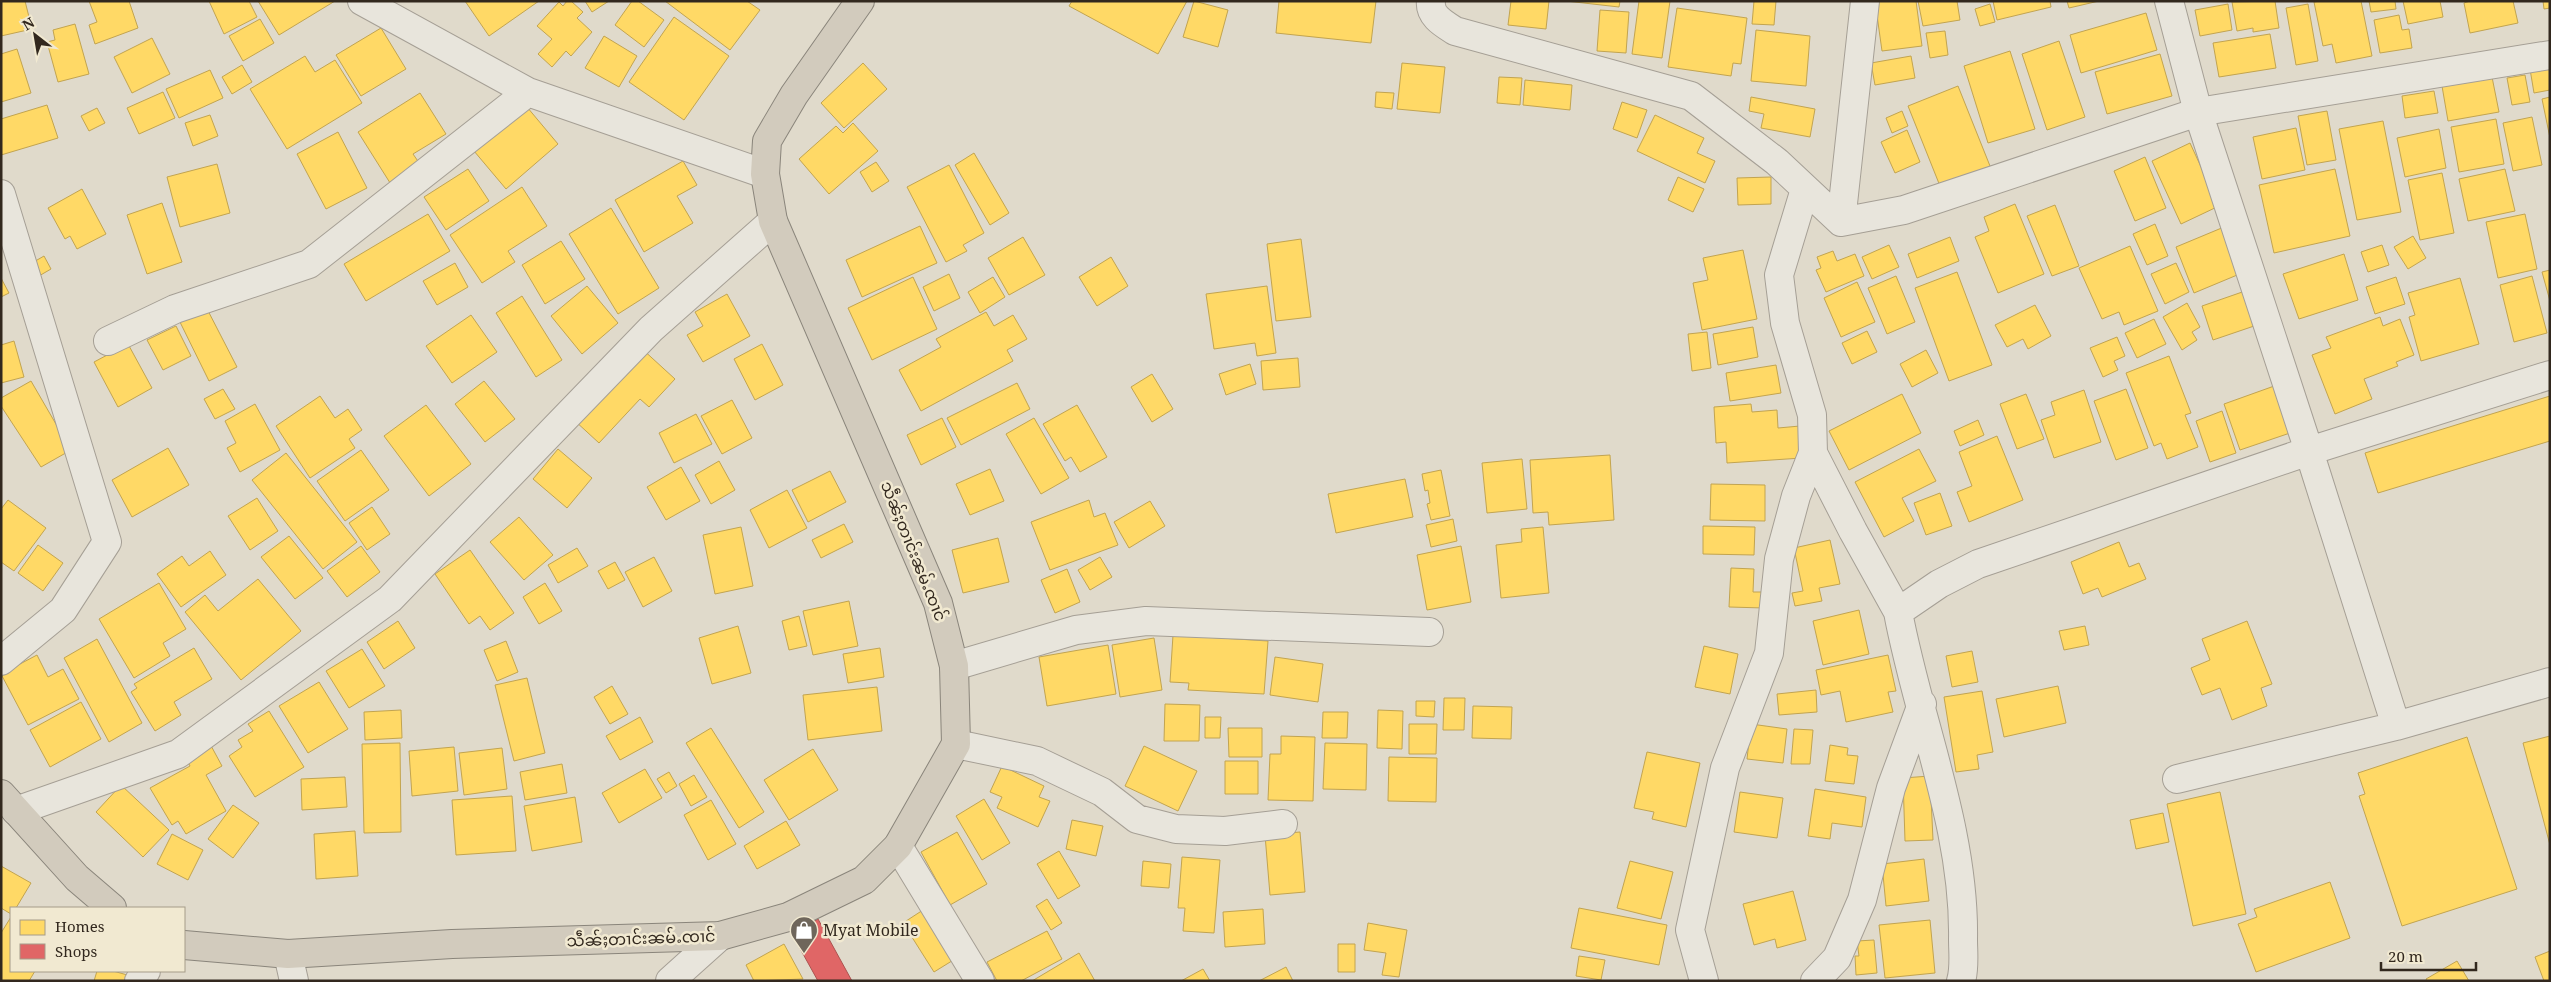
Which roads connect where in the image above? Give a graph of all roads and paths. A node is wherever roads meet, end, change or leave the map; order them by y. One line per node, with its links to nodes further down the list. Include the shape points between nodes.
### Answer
1 (362, 1): 7 (street)
2 (860, 1): 9 (highway, သဵၼ်ႈတၢင်းၼမ်ႉၸၢင်, via 794,95 767,141)
3 (1431, 1): 10 (street, via 1430,7 1438,20 1455,31 1691,96 1742,134)
4 (1865, 1): 13 (street)
5 (2169, 1): 8 (street)
6 (2550, 55): 8 (street)
7 (528, 92): 9 (street); 14 (street, via 309,264 175,310)
8 (2198, 112): 13 (street, via 1904,210); 16 (street)
9 (765, 174): 12 (highway, သဵၼ်ႈတၢင်းၼမ်ႉၸၢင်)
10 (1805, 189): 13 (street); 17 (street, via 1779,275 1784,323 1812,415)
11 (1, 194): 20 (street, via 107,542 63,610)
12 (773, 221): 21 (highway, သဵၼ်ႈတၢင်းၼမ်ႉၸၢင်, via 938,603); 27 (street, via 651,328 390,599 178,754)
13 (1841, 222)
14 (108, 341)
15 (2550, 375): 16 (street)
16 (2309, 451): 18 (street, via 1978,564 1939,584); 24 (street)
17 (1812, 453): 18 (street); 37 (street, via 1779,559 1769,653 1725,768 1690,930)
18 (1898, 612): 23 (street)
19 (1429, 632): 21 (street, via 1146,621 1076,630)
20 (1, 661)
21 (954, 666): 25 (highway, သဵၼ်ႈတၢင်းၼမ်ႉၸၢင်)
22 (2550, 682): 24 (street)
23 (1922, 704): 38 (street, via 1891,788 1862,900 1837,958); 39 (street, via 1957,865 1964,915)
24 (2396, 726): 26 (street)
25 (956, 744): 28 (street, via 1037,761 1102,792 1138,819 1176,829 1225,831); 29 (highway, သဵၼ်ႈတၢင်းၼမ်ႉၸၢင်)
26 (2177, 780)
27 (9, 803): 30 (highway, via 77,878)
28 (1283, 824)
29 (898, 846): 31 (highway, သဵၼ်ႈတၢင်းၼမ်ႉၸၢင်, via 864,880 788,917); 36 (street)
30 (111, 907)
31 (720, 936): 33 (highway, သဵၼ်ႈတၢင်းၼမ်ႉၸၢင်, via 452,944); 35 (street)
32 (185, 945): 33 (highway, သဵၼ်ႈတၢင်းၼမ်ႉၸၢင်)
33 (288, 954): 34 (street)
34 (294, 981)
35 (670, 981)
36 (980, 981)
37 (1704, 981)
38 (1815, 981)
39 (1961, 981)

